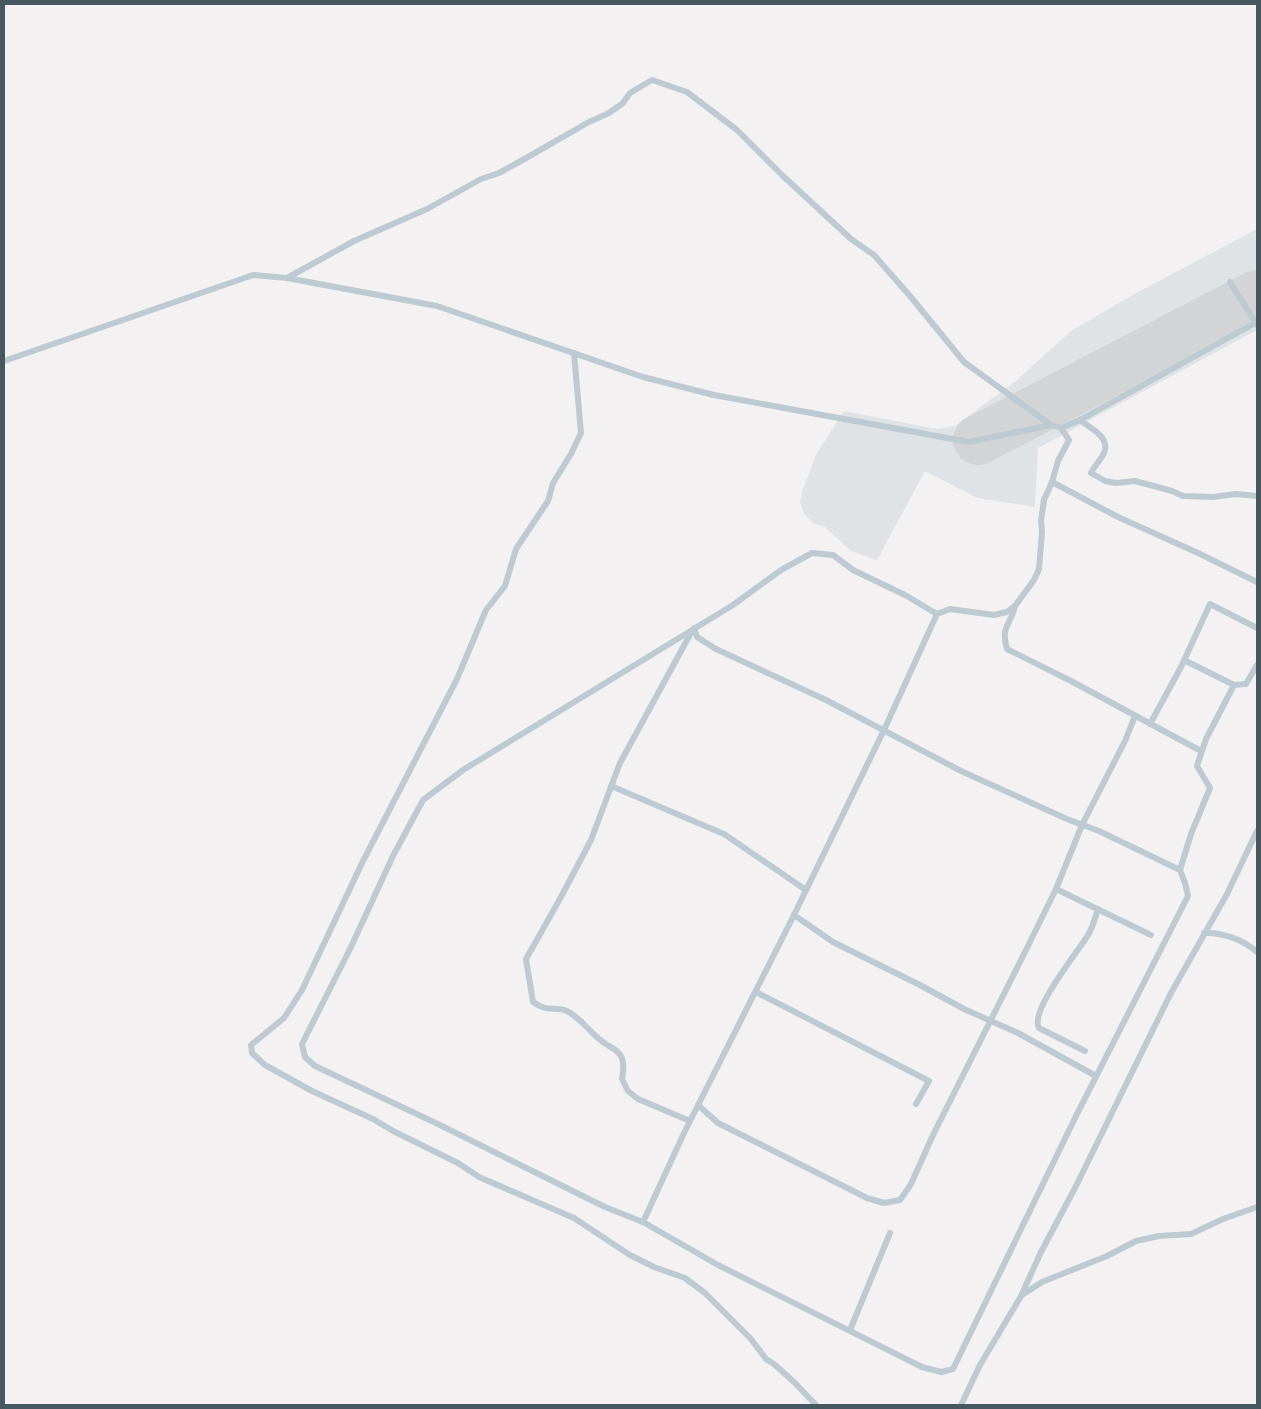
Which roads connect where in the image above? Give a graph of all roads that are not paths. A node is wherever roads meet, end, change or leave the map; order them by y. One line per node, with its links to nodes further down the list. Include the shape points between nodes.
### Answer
1 (288, 278): 4 (street, via 437,306); 5 (street, via 254,275); 7 (street, via 354,241 427,210 481,179 519,162 609,113 630,93 652,80 687,92 737,130 850,239 874,255 964,362)
2 (1230, 282): 3 (street)
3 (1256, 324): 6 (street)
4 (574, 353): 7 (street, via 643,377 714,395 969,442); 47 (street, via 581,433 553,483 548,501 516,549 506,586 486,610 457,679 363,861 302,990 284,1018 251,1045 252,1053 264,1065 312,1092 374,1119 479,1177 574,1218 638,1259 685,1278 705,1293 751,1339 766,1359)
5 (4, 361)
6 (1080, 420): 8 (street); 10 (street, via 1104,440 1105,452 1091,473 1105,481 1135,481 1183,496)
7 (1052, 424): 8 (street)
8 (1061, 428): 9 (street, via 1069,440)
9 (1052, 482): 11 (street, via 1118,517); 12 (street, via 1044,500 1039,568)
10 (1257, 496)
11 (1257, 582)
12 (1016, 606): 13 (street, via 994,615 950,609); 19 (street, via 1005,627 1007,649)
13 (937, 614): 14 (street, via 853,570 832,555 812,553); 21 (street)
14 (694, 628): 21 (street, via 697,637 716,649); 23 (street, via 620,763); 42 (street, via 463,770 423,800 302,1044 305,1057 315,1066 605,1207)
15 (1257, 628): 16 (street, via 1210,604)
16 (1184, 660): 18 (street); 20 (street)
17 (1257, 665): 18 (street, via 1246,684)
18 (1234, 685): 22 (street)
19 (1135, 716): 20 (street); 24 (street)
20 (1150, 724): 22 (street)
21 (884, 730): 24 (street, via 961,771); 28 (street)
22 (1201, 751): 26 (street, via 1197,766 1210,788)
23 (611, 786): 28 (street, via 724,834); 40 (street, via 591,840 526,959 533,1002 541,1008 566,1010 579,1019 621,1057 622,1080 628,1091 638,1099)
24 (1082, 826): 26 (street, via 1106,834); 27 (street)
25 (1257, 830): 31 (street, via 1227,894)
26 (1180, 870): 37 (street, via 1188,896)
27 (1056, 889): 29 (street); 35 (street)
28 (806, 890): 30 (street)
29 (1098, 909): 32 (street); 36 (street, via 1089,933 1049,992 1037,1024 1039,1028)
30 (794, 915): 34 (street); 35 (street, via 833,942)
31 (1204, 933): 33 (street, via 1245,942); 44 (street)
32 (1151, 935)
33 (1257, 952)
34 (756, 992): 38 (street, via 929,1081); 39 (street)
35 (990, 1020): 37 (street); 39 (street, via 911,1184 900,1200 884,1203 858,1193 718,1123)
36 (1086, 1050)
37 (1096, 1076): 45 (street, via 953,1369 941,1372 922,1367)
38 (916, 1104)
39 (698, 1105): 40 (street)
40 (690, 1121): 42 (street)
41 (1257, 1207): 44 (street, via 1191,1234 1136,1240 1107,1256 1042,1282)
42 (643, 1222): 45 (street, via 718,1265)
43 (890, 1233): 45 (street)
44 (1021, 1296): 46 (street, via 980,1365)
45 (850, 1330)
46 (963, 1404)
47 (816, 1405)

